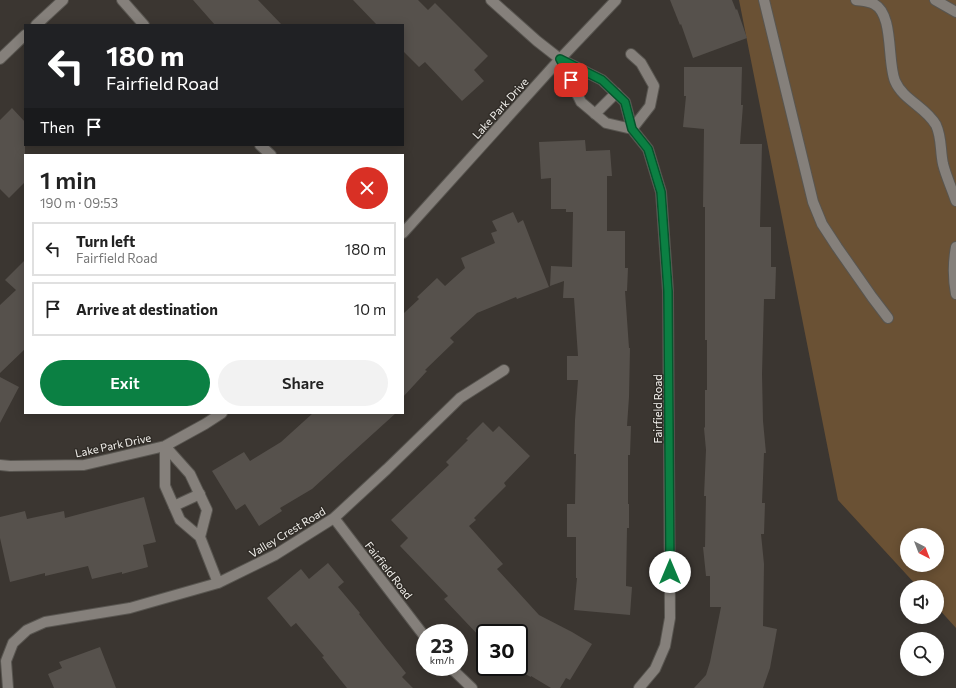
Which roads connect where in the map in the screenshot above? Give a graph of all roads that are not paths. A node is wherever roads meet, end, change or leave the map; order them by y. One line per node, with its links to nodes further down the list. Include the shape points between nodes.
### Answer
1 (63, 0): 9 (street)
2 (122, 0): 10 (street)
3 (491, 0): 14 (street, Fairfield Road)
4 (616, 0): 14 (street, Lake Park Drive)
5 (764, 0): 22 (street, via 813,202 822,224)
6 (856, 0): 18 (street, via 875,4 882,14 890,41 891,68 895,82 903,94 918,105 935,124 940,136 943,164)
7 (935, 0): 8 (street)
8 (956, 12)
9 (37, 24)
10 (143, 24)
11 (24, 36): 13 (street)
12 (631, 54): 17 (street, via 641,63 654,86 650,106)
13 (0, 59)
14 (560, 59): 15 (street, Fairfield Road, via 602,80); 16 (street, via 581,102); 19 (street, Lake Park Drive)
15 (616, 93): 16 (street); 17 (street, Fairfield Road, via 625,102)
16 (595, 114): 17 (street, via 606,124)
17 (632, 129): 36 (street, Fairfield Road, via 648,149 661,192 668,299 670,618 665,646 655,669)
18 (956, 201)
19 (404, 232)
20 (956, 247): 21 (street, via 953,267)
21 (956, 294)
22 (888, 318)
23 (504, 370): 29 (street, Valley Crest Road, via 460,398)
24 (220, 414): 25 (street, Lake Park Drive)
25 (165, 446): 26 (street, Lake Park Drive, via 84,465); 27 (street, via 190,474); 28 (street, via 165,486)
26 (0, 465)
27 (200, 494): 28 (street); 30 (street, via 207,510)
28 (174, 506): 30 (street, via 180,520)
29 (334, 518): 31 (street, Valley Crest Road, via 275,555); 32 (street, Fairfield Road)
30 (200, 537): 31 (street)
31 (218, 583): 34 (street, Valley Crest Road, via 130,608 45,622 27,630 13,643 6,661)
32 (416, 625)
33 (459, 676): 35 (street)
34 (8, 688)
35 (472, 688)
36 (639, 688)

